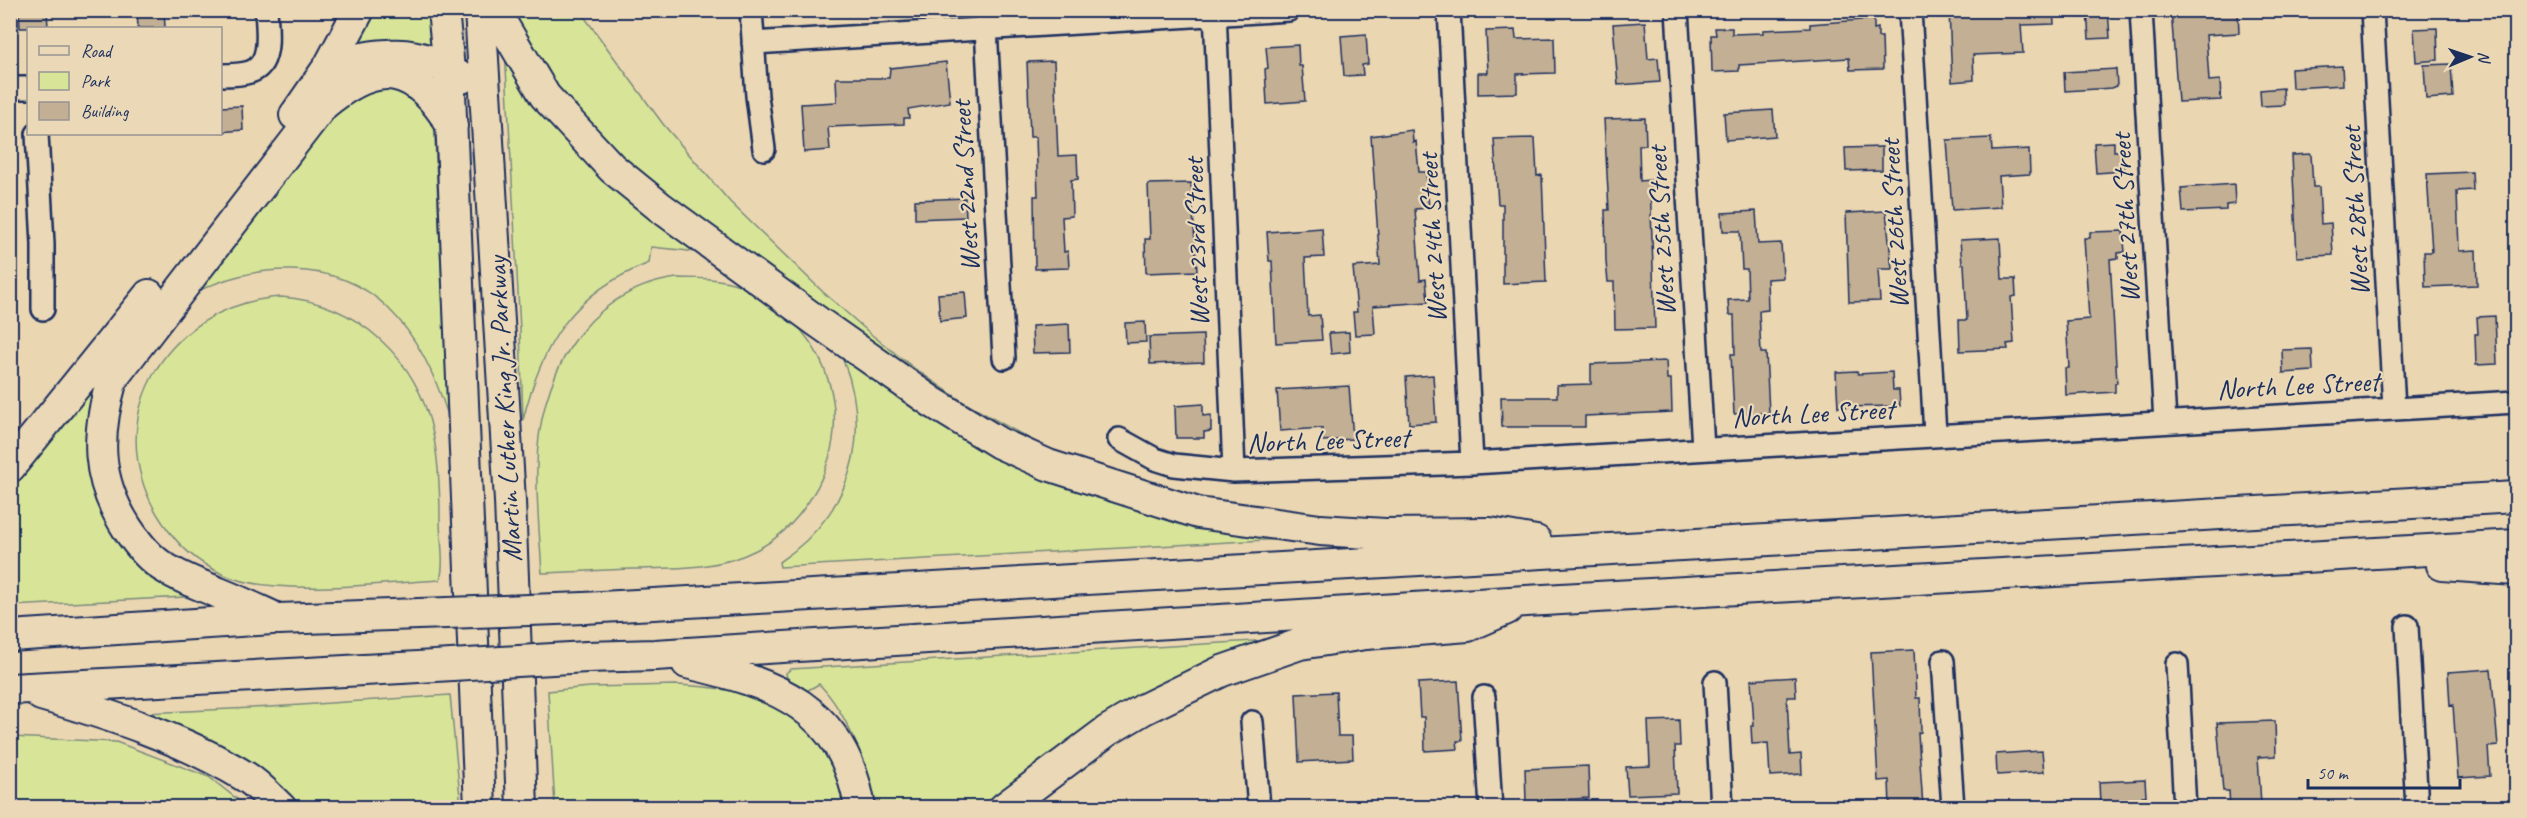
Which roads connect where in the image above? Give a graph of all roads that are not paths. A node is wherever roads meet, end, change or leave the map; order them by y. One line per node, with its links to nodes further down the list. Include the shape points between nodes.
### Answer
1 (266, 10): 18 (street, via 267,46 260,66 251,72)
2 (359, 10): 16 (highway)
3 (443, 10): 17 (highway, Martin Luther King Jr. Parkway)
4 (480, 10): 21 (highway, Martin Luther King Jr. Parkway)
5 (494, 10): 38 (highway, via 545,96 612,168 818,322 932,402 999,443 1048,465 1198,513 1320,530 1490,533)
6 (751, 10): 15 (street)
7 (1288, 10): 13 (street)
8 (1449, 10): 33 (street, West 24th Street)
9 (1677, 10): 32 (street, West 25th Street)
10 (1910, 10): 30 (street, West 26th Street)
11 (2141, 10): 29 (street, West 27th Street)
12 (2372, 10): 28 (street, West 28th Street)
13 (1215, 13): 14 (street); 35 (street, West 23rd Street)
14 (985, 19): 15 (street); 26 (street, West 22nd Street)
15 (753, 43): 24 (street)
16 (329, 66): 17 (highway, via 388,53 427,58); 34 (highway, via 293,117)
17 (449, 69): 21 (highway, via 464,80); 22 (highway, Martin Luther King Jr. Parkway)
18 (222, 75)
19 (10, 88): 20 (street)
20 (27, 88)
21 (488, 110): 50 (highway, Martin Luther King Jr. Parkway, via 510,501)
22 (452, 126): 42 (highway, via 437,102 410,79 393,74 368,77 346,86 323,105 112,379 104,413 101,458 116,510 132,535 163,568); 54 (highway, Martin Luther King Jr. Parkway)
23 (37, 135): 25 (street)
24 (764, 149)
25 (43, 309)
26 (1004, 358)
27 (2517, 402): 28 (street, North Lee Street)
28 (2394, 408): 29 (street, North Lee Street)
29 (2165, 422): 30 (street, North Lee Street)
30 (1935, 434): 32 (street, North Lee Street)
31 (1119, 439): 35 (street, North Lee Street, via 1174,465)
32 (1702, 448): 33 (street, North Lee Street)
33 (1472, 463): 35 (street, North Lee Street)
34 (10, 467)
35 (1234, 471)
36 (2517, 497): 38 (highway)
37 (2517, 545): 39 (highway)
38 (1590, 550): 42 (highway, bridge, via 584,608)
39 (2304, 557): 40 (highway); 41 (highway)
40 (2517, 570)
41 (1526, 601): 45 (highway); 58 (highway, via 1468,626 1300,644 1222,671 1107,731)
42 (278, 619): 44 (highway)
43 (2407, 626): 64 (street)
44 (10, 636)
45 (655, 656): 49 (highway, bridge); 57 (highway, via 749,679 806,707 837,740 849,764)
46 (1943, 661): 62 (street)
47 (2177, 664): 63 (street)
48 (1715, 682): 61 (street)
49 (14, 689): 53 (highway, via 88,708 183,744 248,778)
50 (516, 697): 55 (highway, Martin Luther King Jr. Parkway); 56 (highway)
51 (1484, 697): 60 (street)
52 (1252, 722): 59 (street)
53 (281, 807)
54 (480, 807)
55 (522, 807)
56 (535, 807)
57 (860, 807)
58 (1004, 807)
59 (1259, 807)
60 (1491, 807)
61 (1722, 807)
62 (1953, 807)
63 (2185, 807)
64 (2417, 807)

